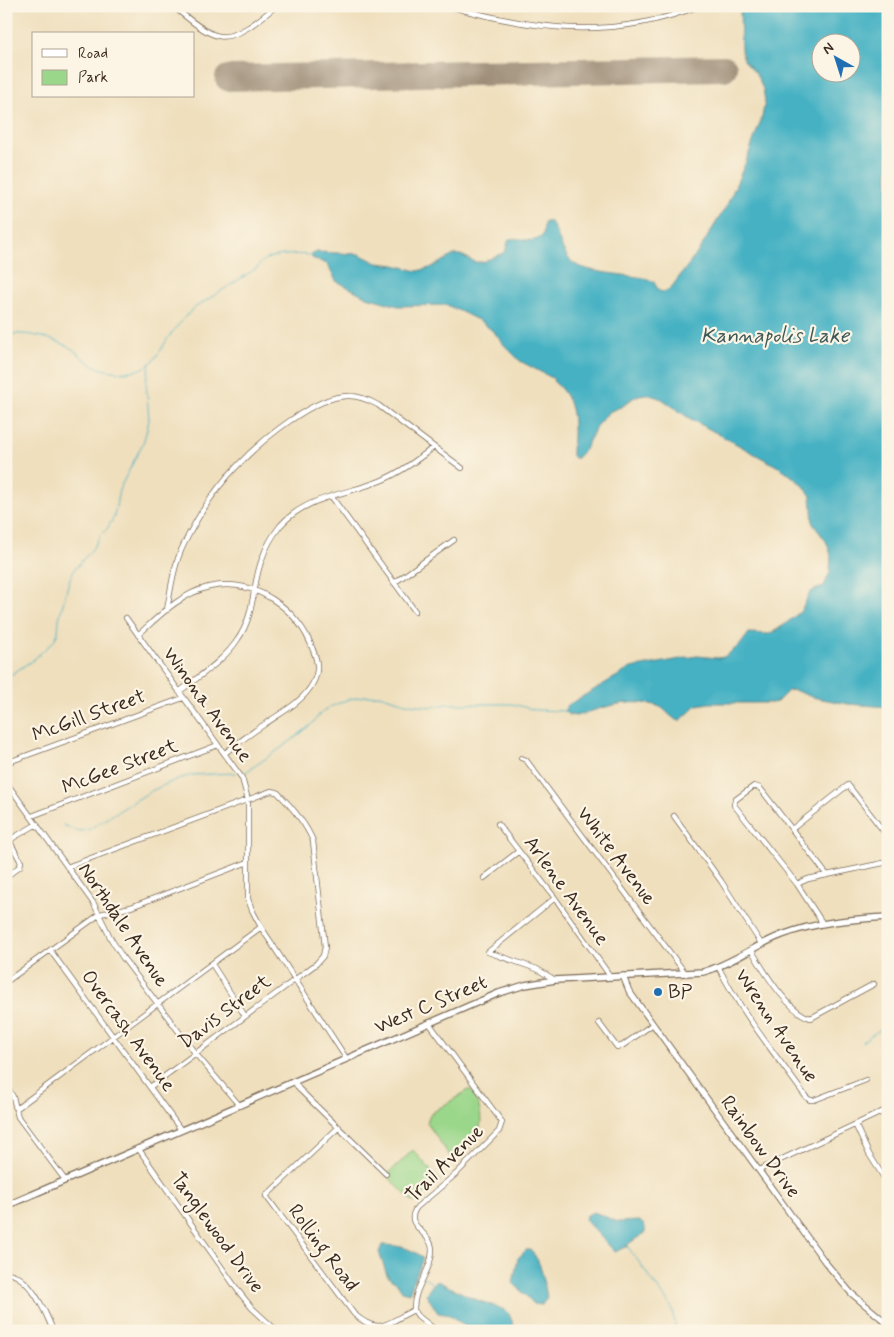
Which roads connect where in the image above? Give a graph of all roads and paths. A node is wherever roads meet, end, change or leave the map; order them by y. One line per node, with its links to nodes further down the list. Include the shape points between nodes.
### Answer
1 (173, 6): 2 (street, via 202,28 219,36 236,34)
2 (276, 6)
3 (449, 6): 4 (street, via 519,23 552,28 590,28 627,26 677,15)
4 (699, 6)
5 (434, 447): 6 (street); 7 (street, via 396,474); 11 (street, via 368,400 349,396 336,398 301,413 237,465 209,501 177,561)
6 (462, 468)
7 (331, 496): 9 (street); 10 (street, via 311,502 281,525 261,560)
8 (454, 540): 9 (street)
9 (394, 583): 12 (street)
10 (256, 591): 11 (street, via 228,586 210,587 185,596); 15 (street, via 239,638 229,651); 18 (street, via 294,616 303,627 318,672 305,695)
11 (167, 610): 14 (street)
12 (415, 611)
13 (126, 618): 14 (street, Winona Avenue)
14 (138, 635): 15 (street, Winona Avenue)
15 (179, 692): 16 (street, Winona Avenue)
16 (183, 698): 17 (street, Winona Avenue); 20 (street, McGill Street)
17 (218, 745): 18 (street, Winona Avenue); 23 (street, McGee Street)
18 (225, 753): 22 (street, Winona Avenue, via 242,778)
19 (521, 758): 47 (street, White Avenue, via 526,760)
20 (6, 763)
21 (6, 782): 23 (street, Northdale Avenue)
22 (248, 800): 30 (street, Winona Avenue); 32 (street); 50 (street, Davis Street, via 271,791 277,792 313,841 325,947 316,964)
23 (32, 816): 25 (street, Northdale Avenue)
24 (674, 816): 42 (street)
25 (37, 824): 32 (street, Northdale Avenue); 34 (street, via 10,842 21,862)
26 (498, 824): 29 (street, Arlene Avenue)
27 (792, 829): 28 (street, via 848,785); 33 (street); 36 (street, via 760,788 754,786 735,800 734,805)
28 (888, 837)
29 (519, 851): 35 (street); 37 (street, Arlene Avenue)
30 (248, 862): 38 (street, via 131,906); 41 (street, Winona Avenue, via 248,899)
31 (888, 862): 33 (street)
32 (67, 867): 38 (street, Northdale Avenue)
33 (827, 875): 36 (street)
34 (6, 877)
35 (484, 878)
36 (797, 884): 40 (street)
37 (555, 898): 48 (street, Arlene Avenue); 51 (street, via 488,952)
38 (100, 914): 43 (street); 54 (street, Northdale Avenue, via 116,948)
39 (888, 917): 40 (main road, West C Street)
40 (823, 924): 42 (main road, West C Street, via 782,935)
41 (261, 927): 45 (street); 50 (street, Winona Avenue)
42 (762, 945): 44 (main road, West C Street)
43 (50, 950): 52 (street); 59 (street, Overcash Avenue)
44 (752, 951): 46 (main road, West C Street); 53 (street, via 782,996 804,1017 811,1018)
45 (212, 964): 54 (street); 55 (street)
46 (719, 968): 47 (main road, West C Street); 62 (street, Wrenn Avenue, via 730,990 806,1097 814,1100)
47 (686, 974): 49 (main road, West C Street)
48 (610, 976): 49 (main road, West C Street); 51 (main road, West C Street)
49 (623, 976): 58 (street, Rainbow Drive, via 629,991)
50 (295, 978): 55 (street, Davis Street); 61 (street, Winona Avenue)
51 (555, 980): 56 (main road, West C Street, via 499,993)
52 (6, 982)
53 (874, 984)
54 (159, 1005): 59 (street); 60 (street, Northdale Avenue)
55 (244, 1016): 60 (street, Davis Street)
56 (429, 1023): 61 (main road, West C Street); 79 (street, Trail Avenue, via 502,1122 499,1131 412,1213 415,1224 432,1249 414,1299)
57 (600, 1023): 58 (street, via 617,1047)
58 (653, 1024): 73 (street, Rainbow Drive)
59 (114, 1038): 65 (street, Overcash Avenue); 67 (street)
60 (195, 1053): 65 (street, Davis Street); 66 (street, Northdale Avenue)
61 (346, 1058): 63 (main road, West C Street)
62 (866, 1080)
63 (294, 1081): 66 (main road, West C Street); 70 (street)
64 (6, 1085): 67 (street)
65 (150, 1087): 71 (street, Overcash Avenue)
66 (239, 1105): 71 (main road, West C Street)
67 (16, 1109): 75 (street, via 18,1118)
68 (888, 1109): 69 (street)
69 (855, 1124): 73 (street); 76 (street, via 869,1154)
70 (338, 1127): 74 (street); 79 (street, Rolling Road, via 266,1196 367,1328 386,1328)
71 (181, 1130): 72 (main road, West C Street)
72 (138, 1148): 75 (main road, West C Street); 82 (street, Tanglewood Drive, via 239,1292)
73 (759, 1170): 80 (street, Rainbow Drive, via 840,1281 866,1308)
74 (386, 1174)
75 (65, 1180): 77 (main road, West C Street)
76 (887, 1180)
77 (7, 1205)
78 (6, 1274): 81 (street, via 16,1275 30,1288)
79 (414, 1310): 83 (street)
80 (888, 1324)
81 (53, 1331)
82 (277, 1331)
83 (437, 1331)

